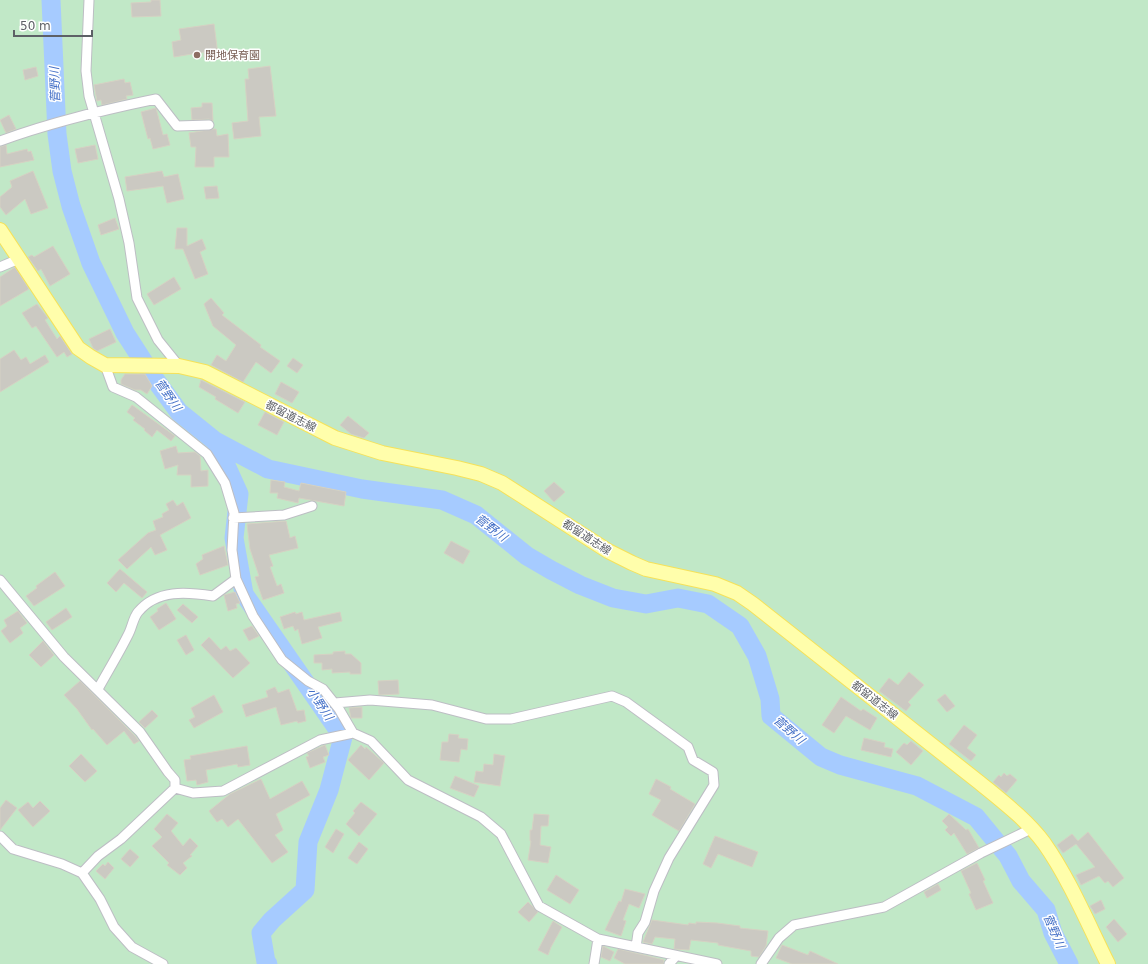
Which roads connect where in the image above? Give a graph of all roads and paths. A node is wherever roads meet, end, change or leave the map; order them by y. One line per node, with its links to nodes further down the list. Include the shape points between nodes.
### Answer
1 (89, 0): 2 (street, via 86,71)
2 (94, 112): 3 (street, via 156,99 177,126); 4 (street, via 31,129); 9 (street, via 120,199 137,298 158,340)
3 (209, 125)
4 (0, 141)
5 (0, 230): 6 (main road, 都留道志線)
6 (19, 259): 7 (street); 8 (main road, 都留道志線, via 78,348)
7 (0, 266)
8 (105, 365): 9 (main road, 都留道志線); 11 (street, via 113,387 136,397 207,454 225,483 234,513)
9 (179, 366): 18 (main road, 都留道志線, via 205,372 322,432 358,446 481,474 502,483 608,551 632,563 646,569 715,584 737,593 980,783)
10 (312, 506): 11 (street, via 284,515)
11 (233, 518): 12 (street, via 232,550)
12 (236, 579): 14 (street, via 213,596 190,592 152,599 137,612 129,633); 15 (street, via 253,616 282,660 323,688)
13 (0, 580): 14 (street, via 64,657)
14 (98, 689): 17 (street, via 140,732 175,780)
15 (336, 703): 16 (street); 22 (street, via 370,700 432,705 468,716 498,720 612,696 626,702 688,747 693,760 713,772 714,785 669,858 654,892 645,922 638,933)
16 (353, 733): 17 (street, via 320,740 223,791 193,793); 21 (street, via 371,741 408,780 481,817 501,834 539,906)
17 (175, 788): 20 (street)
18 (1031, 829): 28 (street, via 884,907 794,925 779,938); 29 (main road, 都留道志線, via 1043,842 1066,879)
19 (0, 836): 20 (street, via 13,849)
20 (82, 873): 24 (street, via 100,899 114,927 132,947)
21 (598, 939): 22 (street); 25 (street)
22 (636, 946): 23 (street)
23 (676, 956): 26 (street); 27 (street)
24 (163, 964)
25 (594, 964)
26 (669, 964)
27 (717, 964)
28 (761, 964)
29 (1108, 964)

